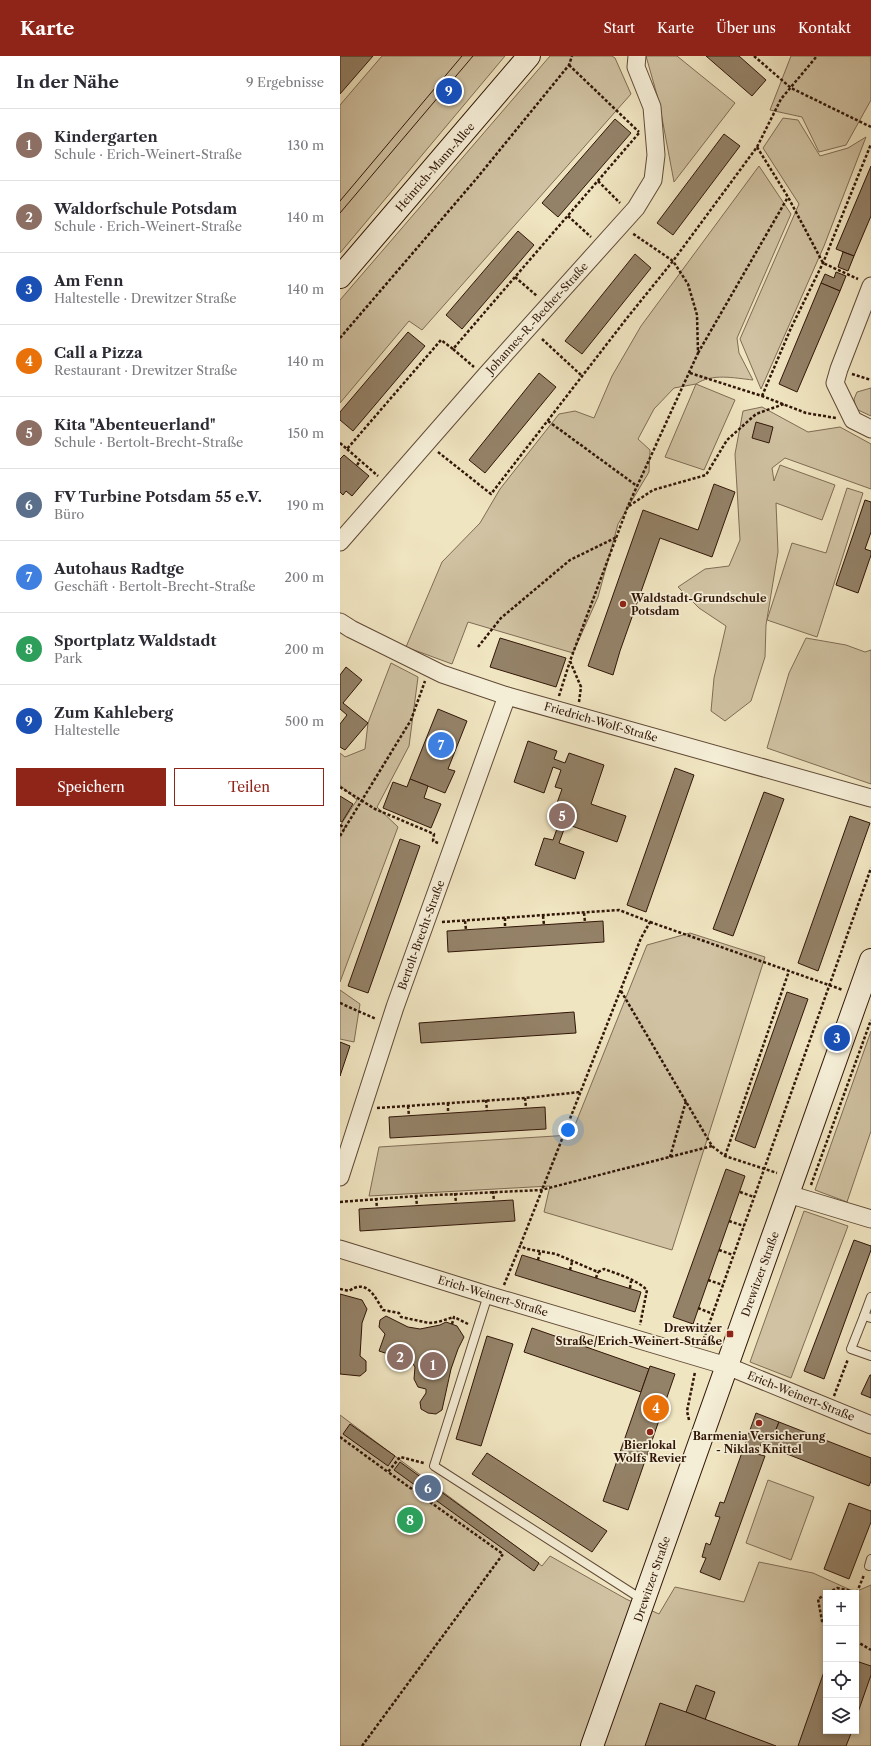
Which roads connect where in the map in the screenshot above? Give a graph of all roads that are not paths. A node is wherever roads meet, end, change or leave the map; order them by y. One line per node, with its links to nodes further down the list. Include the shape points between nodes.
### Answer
1 (529, 56): 3 (street, Heinrich-Mann-Allee)
2 (632, 60): 6 (street, Johannes-R.-Becher-Straße, via 652,107 647,132 656,155 653,180 636,208)
3 (340, 278)
4 (868, 284): 5 (street, via 835,383 853,420)
5 (871, 429)
6 (340, 542)
7 (340, 622): 8 (street, Friedrich-Wolf-Straße, via 442,674)
8 (507, 696): 9 (street, Friedrich-Wolf-Straße); 11 (street, Bertolt-Brecht-Straße, via 389,1024)
9 (871, 798)
10 (871, 960): 12 (street, Drewitzer Straße)
11 (340, 1176)
12 (796, 1191): 13 (street); 19 (street, Drewitzer Straße)
13 (871, 1219)
14 (340, 1249): 15 (street, Erich-Weinert-Straße)
15 (493, 1297): 19 (street, Erich-Weinert-Straße); 21 (lane, via 478,1327 434,1466)
16 (871, 1297): 17 (lane)
17 (868, 1317): 18 (lane, via 851,1349)
18 (871, 1356)
19 (727, 1366): 20 (street, Erich-Weinert-Straße); 21 (street, Drewitzer Straße)
20 (871, 1425)
21 (644, 1600): 22 (street, Drewitzer Straße)
22 (592, 1746)

